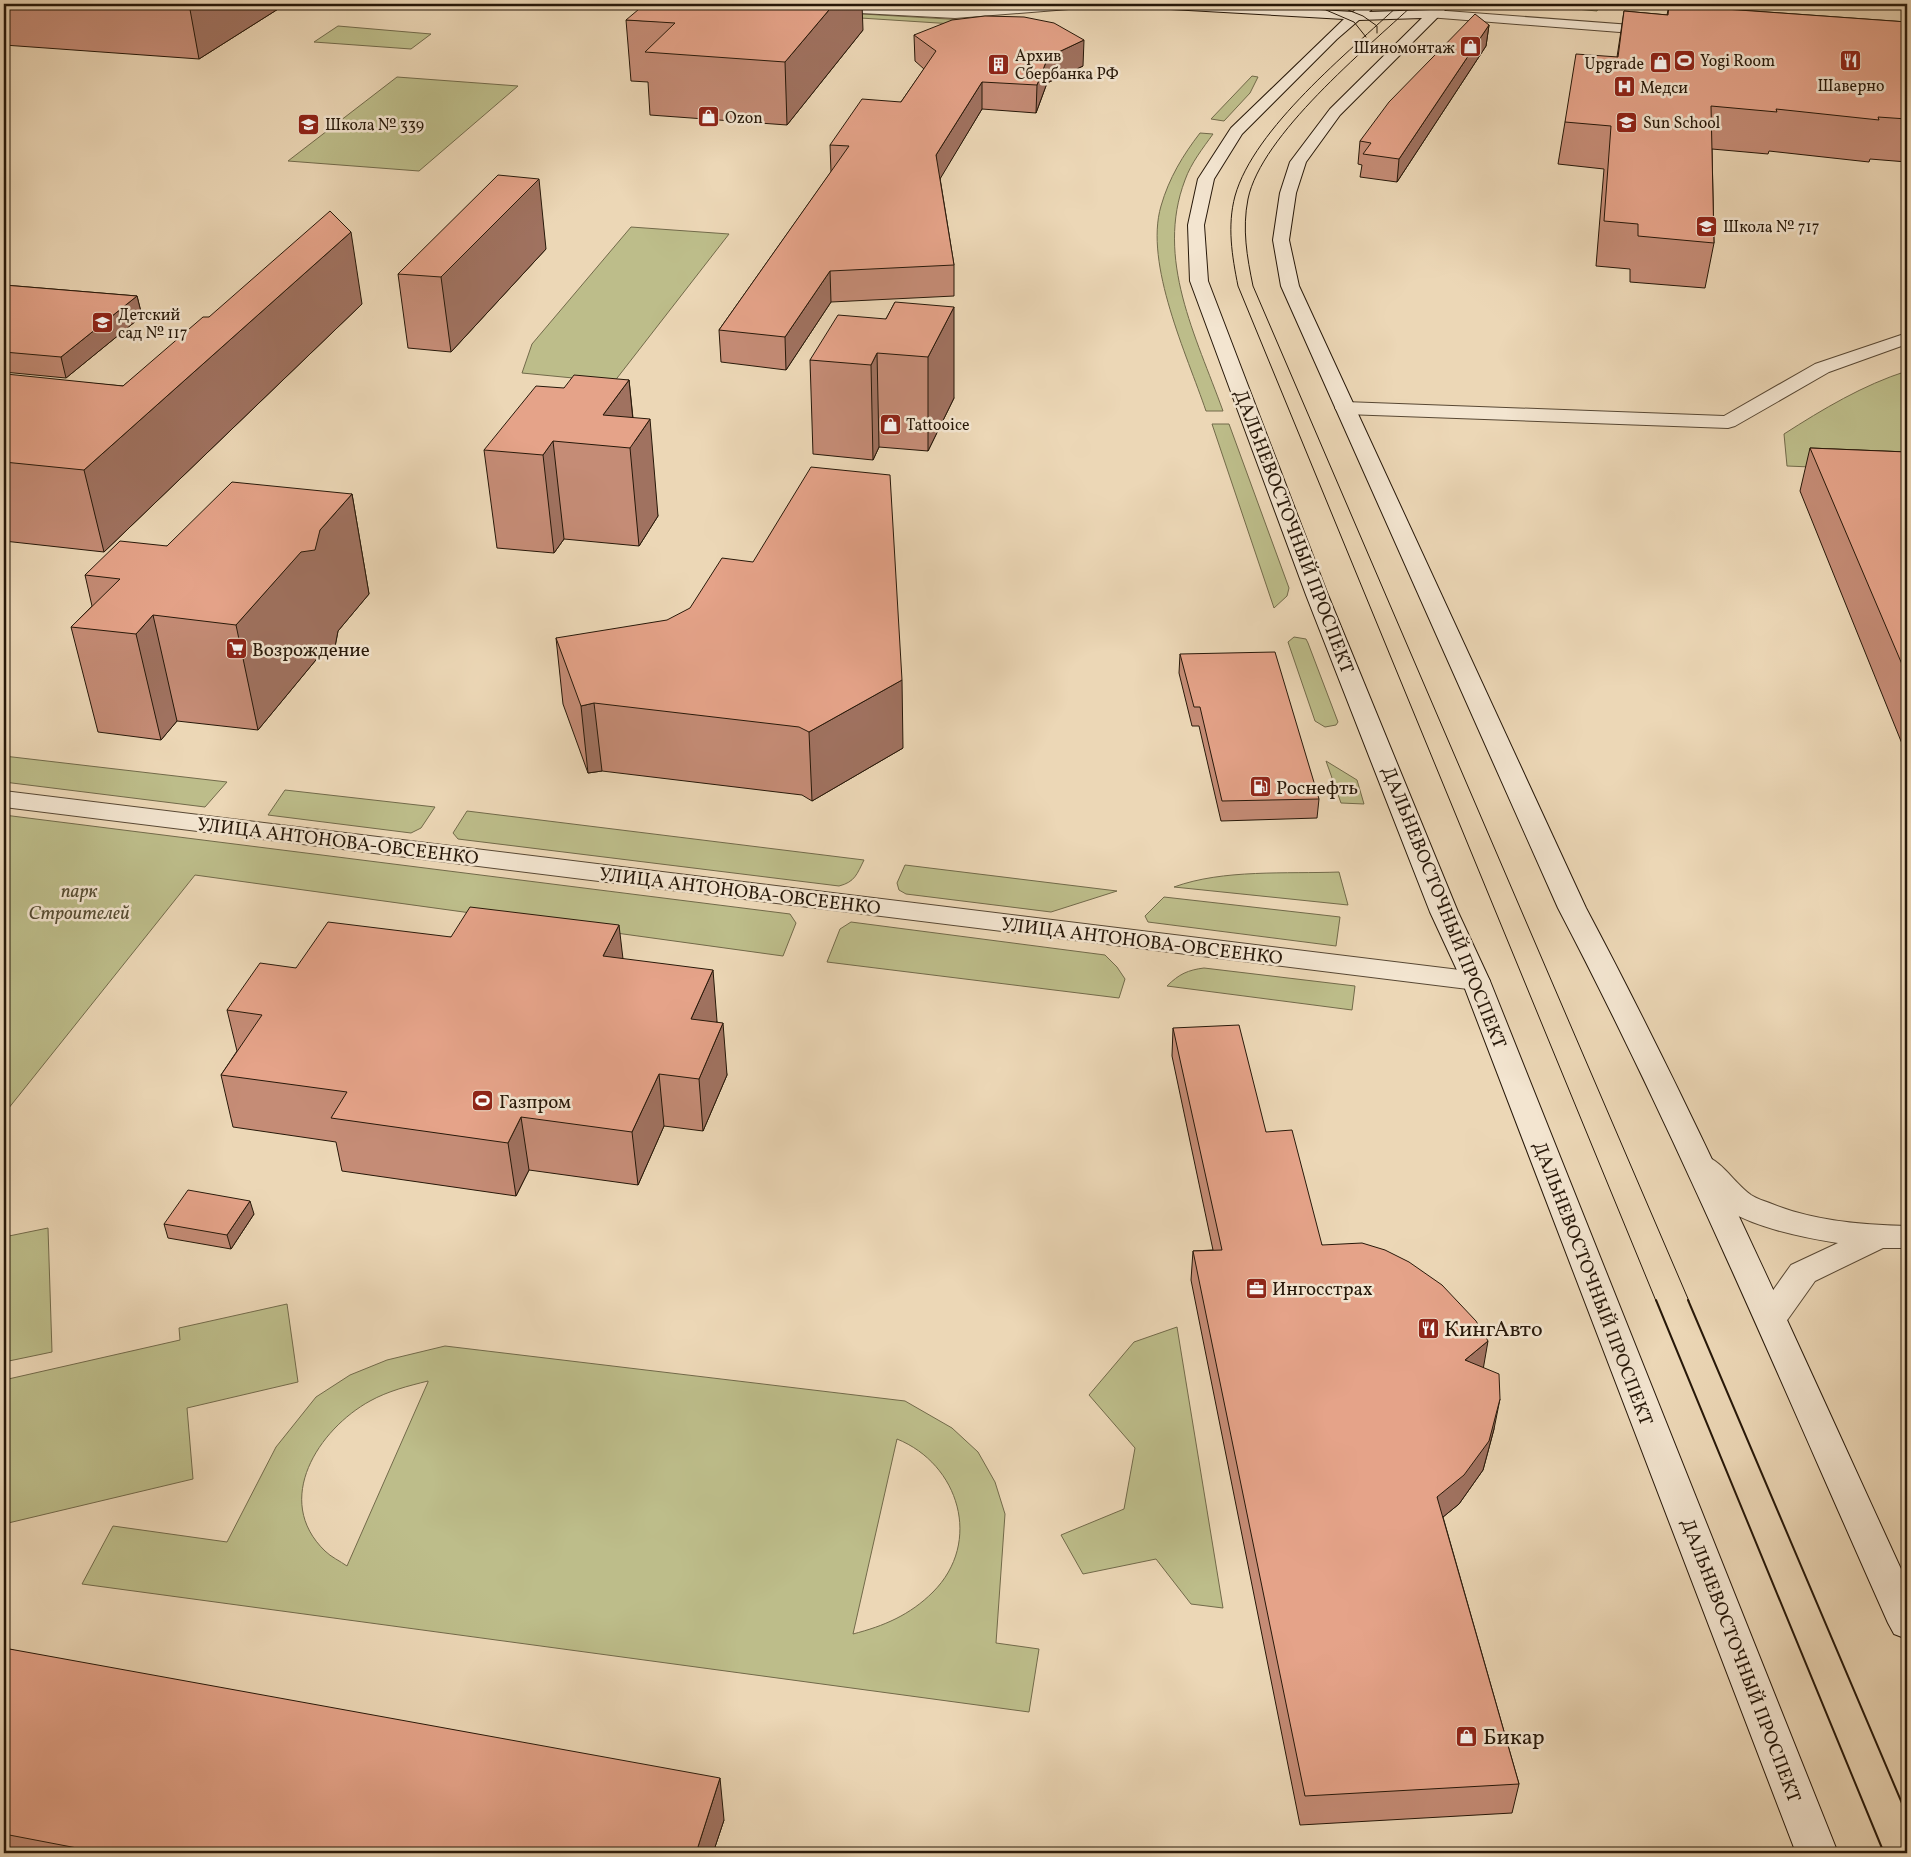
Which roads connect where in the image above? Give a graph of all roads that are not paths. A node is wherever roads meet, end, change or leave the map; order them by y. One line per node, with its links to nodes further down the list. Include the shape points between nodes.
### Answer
1 (766, 4): 2 (main road, via 955,14)
2 (1081, 4)
3 (1153, 4): 6 (main road)
4 (1391, 4): 5 (main road)
5 (1439, 8): 6 (main road); 7 (main road); 9 (main road, via 1335,112 1298,162 1288,193 1281,240 1290,286)
6 (1363, 10): 11 (main road, ДАЛЬНЕВОСТОЧНЫЙ ПРОСПЕКТ, via 1332,36 1236,131 1206,179 1196,225 1198,281 1317,595 1444,912)
7 (1669, 29)
8 (1907, 338): 9 (main road, via 1822,368 1728,422)
9 (1345, 408): 12 (main road, via 1572,908 1621,998)
10 (4, 799): 11 (main road, УЛИЦА АНТОНОВА-ОВСЕЕНКО)
11 (1476, 981): 16 (main road, ДАЛЬНЕВОСТОЧНЫЙ ПРОСПЕКТ)
12 (1700, 1165): 13 (main road, via 1740,1203 1748,1206 1808,1227); 14 (main road)
13 (1892, 1237): 14 (main road, via 1803,1273)
14 (1771, 1317): 15 (main road)
15 (1907, 1622)
16 (1817, 1853)

